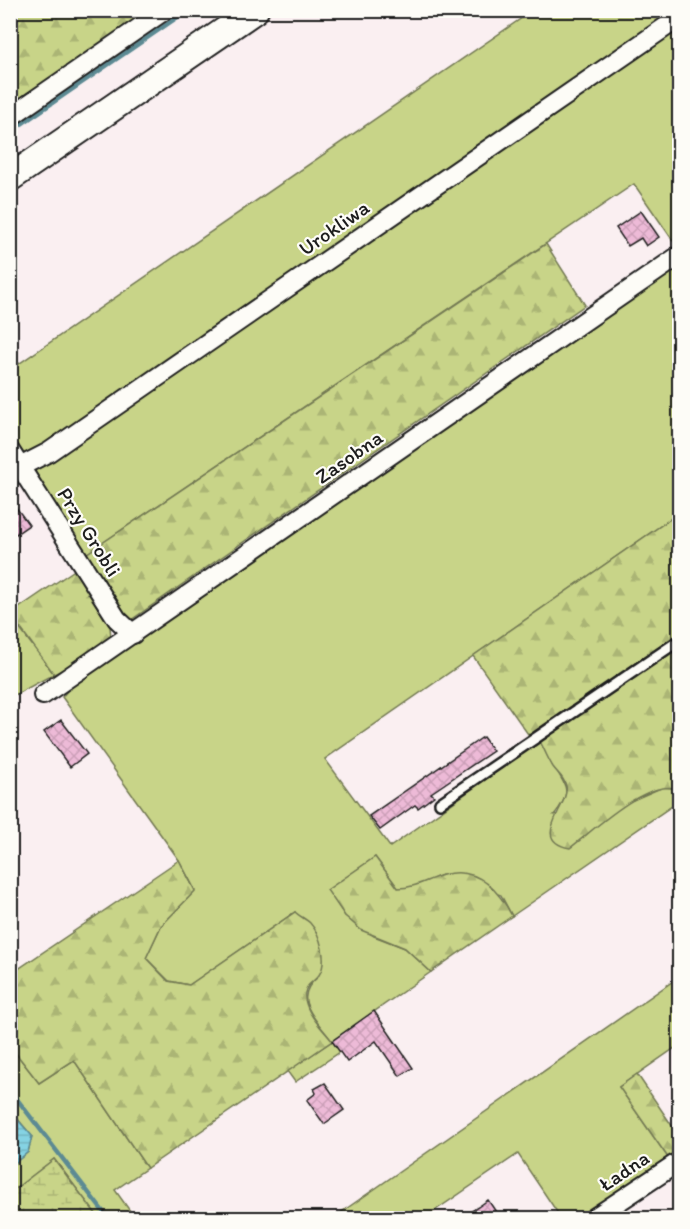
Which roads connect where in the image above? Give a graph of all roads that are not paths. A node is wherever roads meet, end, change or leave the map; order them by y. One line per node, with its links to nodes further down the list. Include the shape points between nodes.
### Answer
1 (165, 10): 4 (street)
2 (255, 10): 5 (street)
3 (680, 16): 7 (street, Urokliwa, via 50,452)
4 (10, 117)
5 (10, 178)
6 (680, 255): 8 (street, Zasobna)
7 (14, 463): 8 (street, Przy Grobli, via 117,619)
8 (133, 634): 10 (street, Zasobna)
9 (680, 640): 11 (lane)
10 (43, 695)
11 (440, 803)
12 (680, 1161): 13 (street, Ładna)
13 (594, 1218)

